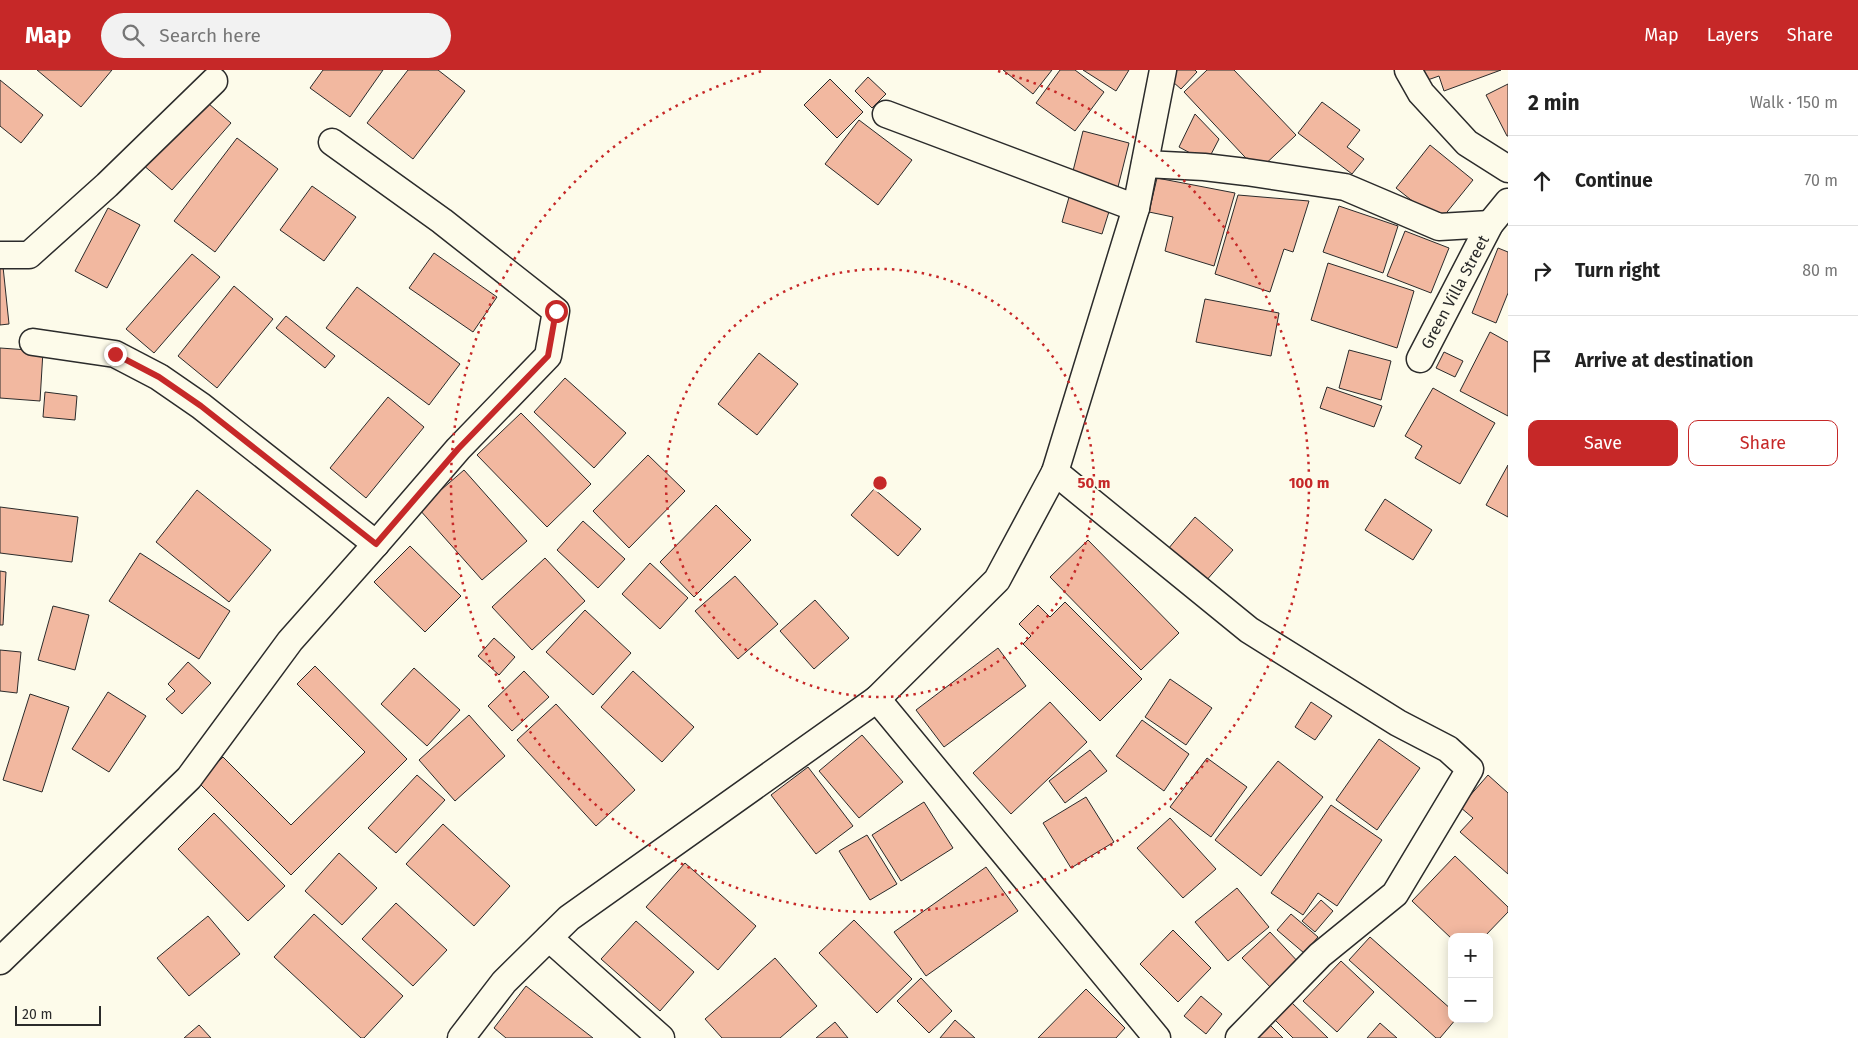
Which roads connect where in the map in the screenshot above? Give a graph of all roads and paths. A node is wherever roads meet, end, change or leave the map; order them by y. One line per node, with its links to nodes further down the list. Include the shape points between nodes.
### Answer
1 (1163, 70): 6 (street)
2 (1408, 70): 7 (street, via 1421,93 1467,143)
3 (214, 81): 11 (street, via 107,186 29,255)
4 (886, 114): 9 (street)
5 (332, 142): 15 (street, via 442,221 556,311 548,356 458,449)
6 (1146, 164): 9 (street); 10 (street, via 1212,168 1345,187 1440,227)
7 (1508, 169)
8 (1508, 202): 10 (street, Green Villa Street)
9 (1136, 208): 14 (street)
10 (1490, 224): 13 (street, Green Villa Street)
11 (0, 255)
12 (32, 342): 15 (street, via 115,354 159,377 201,406)
13 (1420, 359)
14 (1055, 472): 16 (street, via 997,580); 22 (street, via 1249,630 1398,723 1448,750 1470,769 1395,894 1320,955)
15 (376, 544): 18 (street, via 290,641 189,778)
16 (877, 699): 17 (street, via 569,918); 21 (street)
17 (549, 938): 19 (street, via 504,982); 20 (street)
18 (0, 961)
19 (460, 1038)
20 (661, 1038)
21 (1157, 1038)
22 (1240, 1038)

